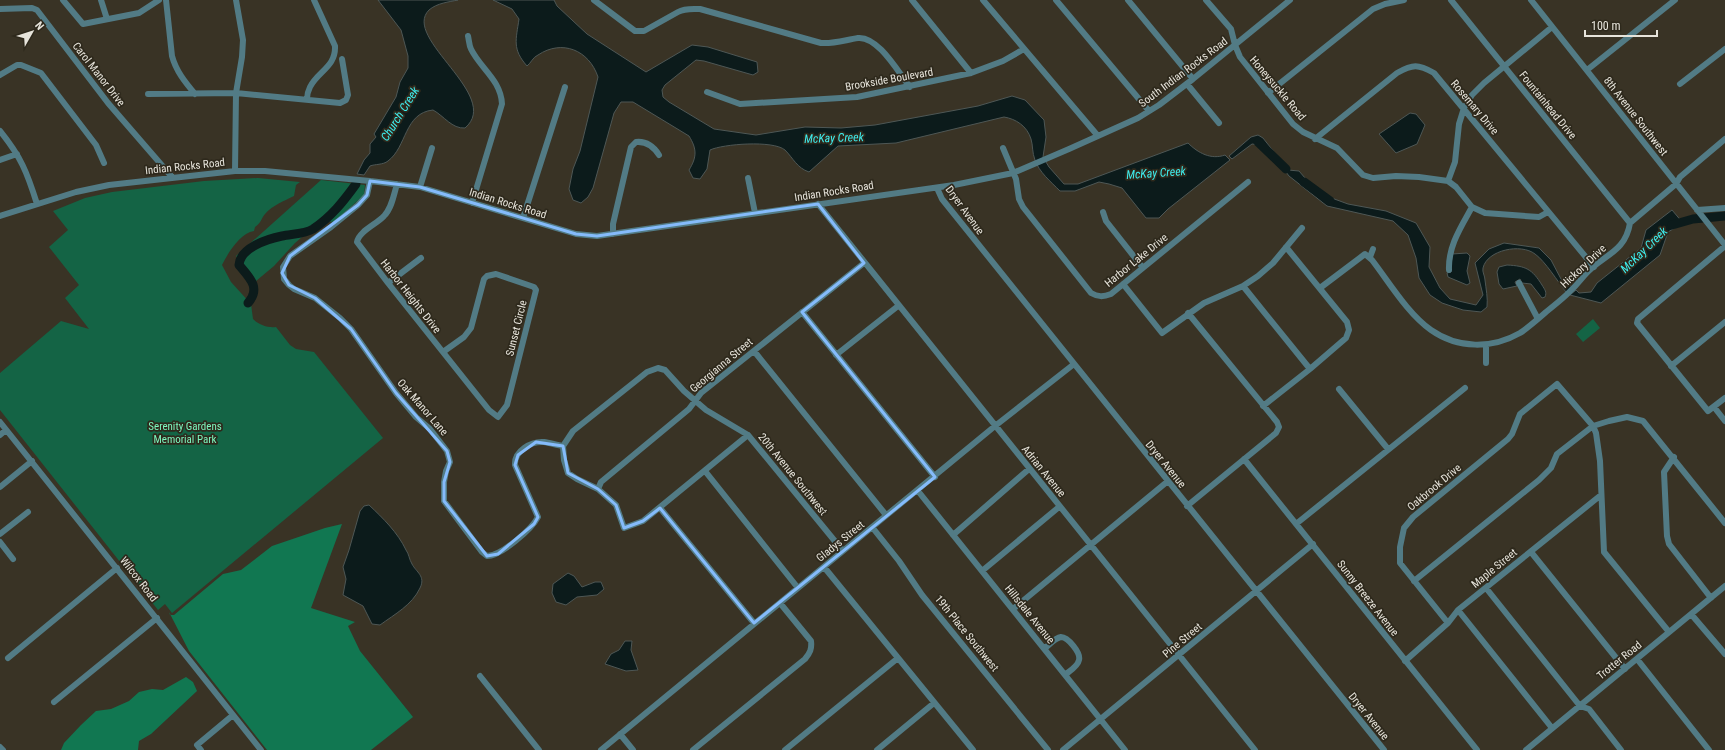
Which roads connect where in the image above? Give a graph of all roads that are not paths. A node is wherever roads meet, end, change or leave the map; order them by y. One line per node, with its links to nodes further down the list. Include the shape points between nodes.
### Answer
1 (63, 0): 19 (street, via 83,24)
2 (101, 0): 19 (street)
3 (160, 0): 19 (street, via 139,14)
4 (166, 0): 39 (street, via 172,56 180,75)
5 (236, 0): 36 (street, via 243,40)
6 (314, 0): 40 (street, via 335,46 335,53 332,61 310,87)
7 (594, 0): 33 (street, via 636,31 644,31 684,9 700,9 821,43 869,39 878,46)
8 (912, 0): 28 (street)
9 (983, 0): 23 (street)
10 (1056, 0): 42 (street)
11 (1128, 0): 30 (street)
12 (1206, 0): 22 (street, Honeysuckle Road, via 1231,29)
13 (1290, 0): 22 (street, South Indian Rocks Road)
14 (1404, 0): 37 (street, via 1373,9)
15 (1451, 0): 26 (street, Fountainhead Drive)
16 (1530, 0): 20 (street, 8th Avenue Southwest)
17 (1676, 0): 27 (street)
18 (0, 8): 56 (street, Carol Manor Drive, via 37,10 108,103)
19 (107, 19)
20 (1552, 27): 26 (street); 27 (street, 8th Avenue Southwest)
21 (468, 36): 65 (street, via 470,48 502,95 502,104)
22 (1235, 45): 30 (street, South Indian Rocks Road); 37 (street, Honeysuckle Road, via 1240,57)
23 (1024, 49): 28 (street, Brookside Boulevard, via 1003,61); 45 (street)
24 (1725, 49): 32 (street)
25 (342, 60): 40 (street, via 348,95 346,100 340,102)
26 (1504, 66): 41 (street, via 1472,95); 76 (street, Fountainhead Drive)
27 (1587, 70): 62 (street, 8th Avenue Southwest)
28 (971, 73): 33 (street, Brookside Boulevard)
29 (0, 74): 53 (street, via 17,65 41,73 96,145)
30 (1194, 79): 31 (street, South Indian Rocks Road)
31 (1187, 84): 42 (street, South Indian Rocks Road); 43 (street)
32 (1680, 84)
33 (910, 86): 35 (street, Brookside Boulevard, via 857,97 740,104)
34 (565, 87): 75 (street)
35 (707, 92)
36 (236, 93): 39 (street); 40 (street); 54 (street)
37 (1268, 93): 46 (street, Honeysuckle Road, via 1293,124)
38 (148, 94): 39 (street)
39 (195, 94)
40 (306, 99)
41 (1464, 108): 46 (street, Rosemary Drive, via 1434,73 1414,66 1397,72); 59 (street, via 1459,124 1455,162); 72 (street, Rosemary Drive)
42 (1149, 111): 45 (street, South Indian Rocks Road)
43 (1219, 123)
44 (0, 131): 50 (street)
45 (1098, 136): 55 (street, South Indian Rocks Road)
46 (1315, 139): 59 (street, Honeysuckle Road, via 1337,148 1363,175 1373,178 1425,177)
47 (1725, 139): 62 (street, via 1680,177)
48 (432, 148): 63 (street)
49 (1003, 148): 55 (street)
50 (17, 154): 52 (street); 66 (street, via 28,175)
51 (659, 155): 78 (street, via 644,142 636,142 631,147 613,224)
52 (0, 160)
53 (104, 163)
54 (234, 171): 56 (street, Indian Rocks Road); 58 (street, Indian Rocks Road, via 265,171)
55 (1012, 173): 64 (street, Indian Rocks Road); 90 (street, Harbor Lake Drive, via 1023,207 1091,293 1105,297)
56 (172, 177): 66 (street, Indian Rocks Road, via 92,188)
57 (748, 178): 73 (street)
58 (370, 181): 61 (street, Indian Rocks Road); 120 (street, Oak Manor Lane, via 367,196 358,205 290,256 283,267 284,279 294,289 315,298 351,329 380,372 416,417 443,445 450,462 444,482 444,501 487,556 498,554 534,524 538,517 515,465 518,455 536,442)
59 (1448, 181): 68 (street)
60 (1248, 182): 86 (street, Harbor Lake Drive)
61 (397, 184): 63 (street, Indian Rocks Road); 88 (street, Harbor Heights Drive, via 390,207 384,216 358,239 359,245)
62 (1676, 184): 70 (street, 8th Avenue Southwest); 76 (street)
63 (420, 187): 65 (street, Indian Rocks Road)
64 (936, 188): 67 (street, Indian Rocks Road); 103 (street, Dryer Avenue)
65 (472, 203): 75 (street, Indian Rocks Road)
66 (37, 204): 74 (street, Indian Rocks Road)
67 (818, 204): 73 (street, Indian Rocks Road); 84 (street, Adrian Avenue)
68 (1472, 207): 72 (street, via 1485,213 1539,217); 87 (street, via 1453,241 1448,258)
69 (1725, 208): 70 (street)
70 (1697, 210): 79 (street, 8th Avenue Southwest)
71 (1103, 212): 86 (street, via 1106,221)
72 (1548, 212): 85 (street, Rosemary Drive)
73 (755, 213): 78 (street, Indian Rocks Road)
74 (0, 216)
75 (523, 218): 78 (street, Indian Rocks Road, via 576,234)
76 (1630, 223): 85 (street, Hickory Drive, via 1624,242)
77 (1302, 228): 80 (street)
78 (613, 234)
79 (1725, 245): 104 (street, via 1638,319 1638,323)
80 (1286, 247): 91 (street, via 1273,264); 92 (street)
81 (1373, 250): 82 (street)
82 (1367, 255): 92 (street); 98 (street, Hickory Drive, via 1411,311 1430,330 1461,344)
83 (420, 258): 88 (street)
84 (864, 263): 93 (street, Adrian Avenue); 94 (street, Georgianna Street)
85 (1594, 267): 96 (street, Hickory Drive, via 1577,286)
86 (1143, 268): 90 (street, Harbor Lake Drive)
87 (1449, 270)
88 (388, 283): 100 (street, Harbor Heights Drive)
89 (1519, 283): 96 (street)
90 (1123, 284): 95 (street, via 1162,333)
91 (1243, 286): 95 (street); 105 (street)
92 (1320, 288): 105 (street, via 1347,322 1349,330 1346,338)
93 (898, 306): 101 (street); 115 (street, Adrian Avenue)
94 (802, 312): 99 (street, Georgianna Street); 101 (street)
95 (1188, 313): 110 (street)
96 (1538, 319): 98 (street, Hickory Drive, via 1520,332)
97 (1725, 322): 104 (street)
98 (1486, 345): 102 (street)
99 (754, 351): 109 (street, Georgianna Street); 137 (street)
100 (443, 352): 112 (street, Harbor Heights Drive); 112 (street, Sunset Circle, via 464,337 471,328 487,276 496,274 534,287 536,290 506,406)
101 (836, 355): 127 (street)
102 (1486, 363)
103 (1074, 364): 115 (street, Gladys Street); 128 (street, Dryer Avenue)
104 (1671, 366): 111 (street, via 1708,411)
105 (1310, 370): 110 (street)
106 (1465, 388): 121 (street)
107 (1339, 389): 121 (street)
108 (1725, 398): 111 (street)
109 (694, 401): 119 (street, 20th Avenue Southwest); 120 (street, 20th Avenue Southwest, via 665,370 658,368 646,372 573,431); 130 (street, Georgianna Street, via 689,409 601,482)
110 (1263, 406): 123 (street, via 1279,427 1276,433)
111 (1714, 407): 113 (street)
112 (498, 417)
113 (1725, 421)
114 (0, 422): 117 (street, Wilcox Road)
115 (995, 426): 125 (street, Adrian Avenue); 127 (street, Gladys Street)
116 (1593, 426): 122 (street, via 1628,417 1643,421); 132 (street, via 1600,461); 152 (street, via 1558,454 1551,468 1539,480); 152 (street, Oakbrook Drive, via 1557,384 1520,414 1508,438 1413,517 1404,528 1400,563)
117 (6, 430): 118 (street); 124 (street, Wilcox Road)
118 (0, 435)
119 (748, 435): 126 (street); 146 (street, 20th Avenue Southwest)
120 (563, 446): 130 (street, via 568,473)
121 (1388, 450): 139 (street)
122 (1674, 457): 138 (street); 157 (street, via 1664,472 1669,544)
123 (1244, 459): 133 (street); 139 (street, Sunny Breeze Avenue)
124 (32, 461): 129 (street); 150 (street, Wilcox Road)
125 (1028, 469): 134 (street, Adrian Avenue); 142 (street)
126 (705, 471): 135 (street); 154 (street)
127 (935, 477): 131 (street, Gladys Street)
128 (1168, 481): 133 (street, Dryer Avenue); 145 (street)
129 (0, 487)
130 (598, 489): 135 (street, via 616,505 624,528 644,521)
131 (918, 491): 137 (street, Gladys Street); 142 (street, Hillsdale Avenue)
132 (1601, 495): 147 (street, Maple Street); 165 (street, via 1604,552)
133 (1187, 506): 156 (street, Dryer Avenue)
134 (1059, 507): 145 (street, Adrian Avenue); 151 (street)
135 (660, 508): 163 (street)
136 (28, 512): 141 (street)
137 (886, 515): 140 (street, Gladys Street)
138 (1725, 523)
139 (1296, 524): 144 (street, Sunny Breeze Avenue)
140 (872, 527): 146 (street, Gladys Street); 194 (street, 19th Place Southwest, via 922,594)
141 (0, 534)
142 (953, 535): 151 (street, Hillsdale Avenue)
143 (0, 542): 148 (street)
144 (1313, 544): 156 (street, Pine Street); 172 (street, Sunny Breeze Avenue)
145 (1090, 545): 159 (street); 168 (street, Adrian Avenue)
146 (843, 551): 149 (street, Gladys Street)
147 (1531, 552): 155 (street, Maple Street); 173 (street)
148 (14, 559)
149 (824, 567): 154 (street, Gladys Street); 170 (street)
150 (117, 568): 162 (street, Wilcox Road); 169 (street)
151 (982, 571): 159 (street, Hillsdale Avenue)
152 (1414, 581): 164 (street, Oakbrook Drive)
153 (1725, 586): 157 (street, Trotter Road)
154 (798, 588): 158 (street, Gladys Street)
155 (1486, 588): 160 (street, Maple Street); 178 (street)
156 (1256, 592): 168 (street, Pine Street); 198 (street, Dryer Avenue)
157 (1711, 598): 161 (street, Trotter Road)
158 (780, 603): 163 (street, Gladys Street); 190 (street, via 811,641 810,653)
159 (1013, 609): 166 (street, Hillsdale Avenue)
160 (1458, 610): 164 (street, Maple Street); 181 (street)
161 (1691, 614): 165 (street, Trotter Road); 167 (street)
162 (157, 618): 176 (street); 179 (street, Wilcox Road)
163 (754, 623): 182 (street, Gladys Street)
164 (1448, 623): 172 (street, Maple Street)
165 (1669, 632): 171 (street, Trotter Road)
166 (1045, 648): 174 (street, Hillsdale Avenue); 174 (street, via 1057,638 1067,639 1080,659)
167 (1725, 654)
168 (1179, 655): 180 (street, Pine Street); 197 (street, Adrian Avenue)
169 (8, 658)
170 (898, 658): 177 (street); 191 (street)
171 (1637, 659): 173 (street, Trotter Road); 202 (street)
172 (1405, 661): 199 (street, Sunny Breeze Avenue)
173 (1625, 669): 178 (street, Trotter Road)
174 (1066, 674): 180 (street, Hillsdale Avenue)
175 (480, 676): 187 (street)
176 (54, 702)
177 (934, 703): 192 (street); 193 (street)
178 (1580, 706): 181 (street, Trotter Road); 201 (street, via 1588,709)
179 (233, 716): 185 (street, via 197,745); 186 (street, Wilcox Road)
180 (1101, 719): 195 (street, Pine Street); 196 (street, Hillsdale Avenue)
181 (1552, 728): 200 (street, Trotter Road)
182 (620, 734): 188 (street, Gladys Street); 189 (street)
183 (0, 747): 184 (street)
184 (2, 750)
185 (201, 750)
186 (261, 750)
187 (539, 750)
188 (601, 750)
189 (633, 750)
190 (693, 750)
191 (785, 750)
192 (877, 750)
193 (973, 750)
194 (1048, 750)
195 (1063, 750)
196 (1125, 750)
197 (1254, 750)
198 (1384, 750)
199 (1477, 750)
200 (1526, 750)
201 (1621, 750)
202 (1710, 750)

